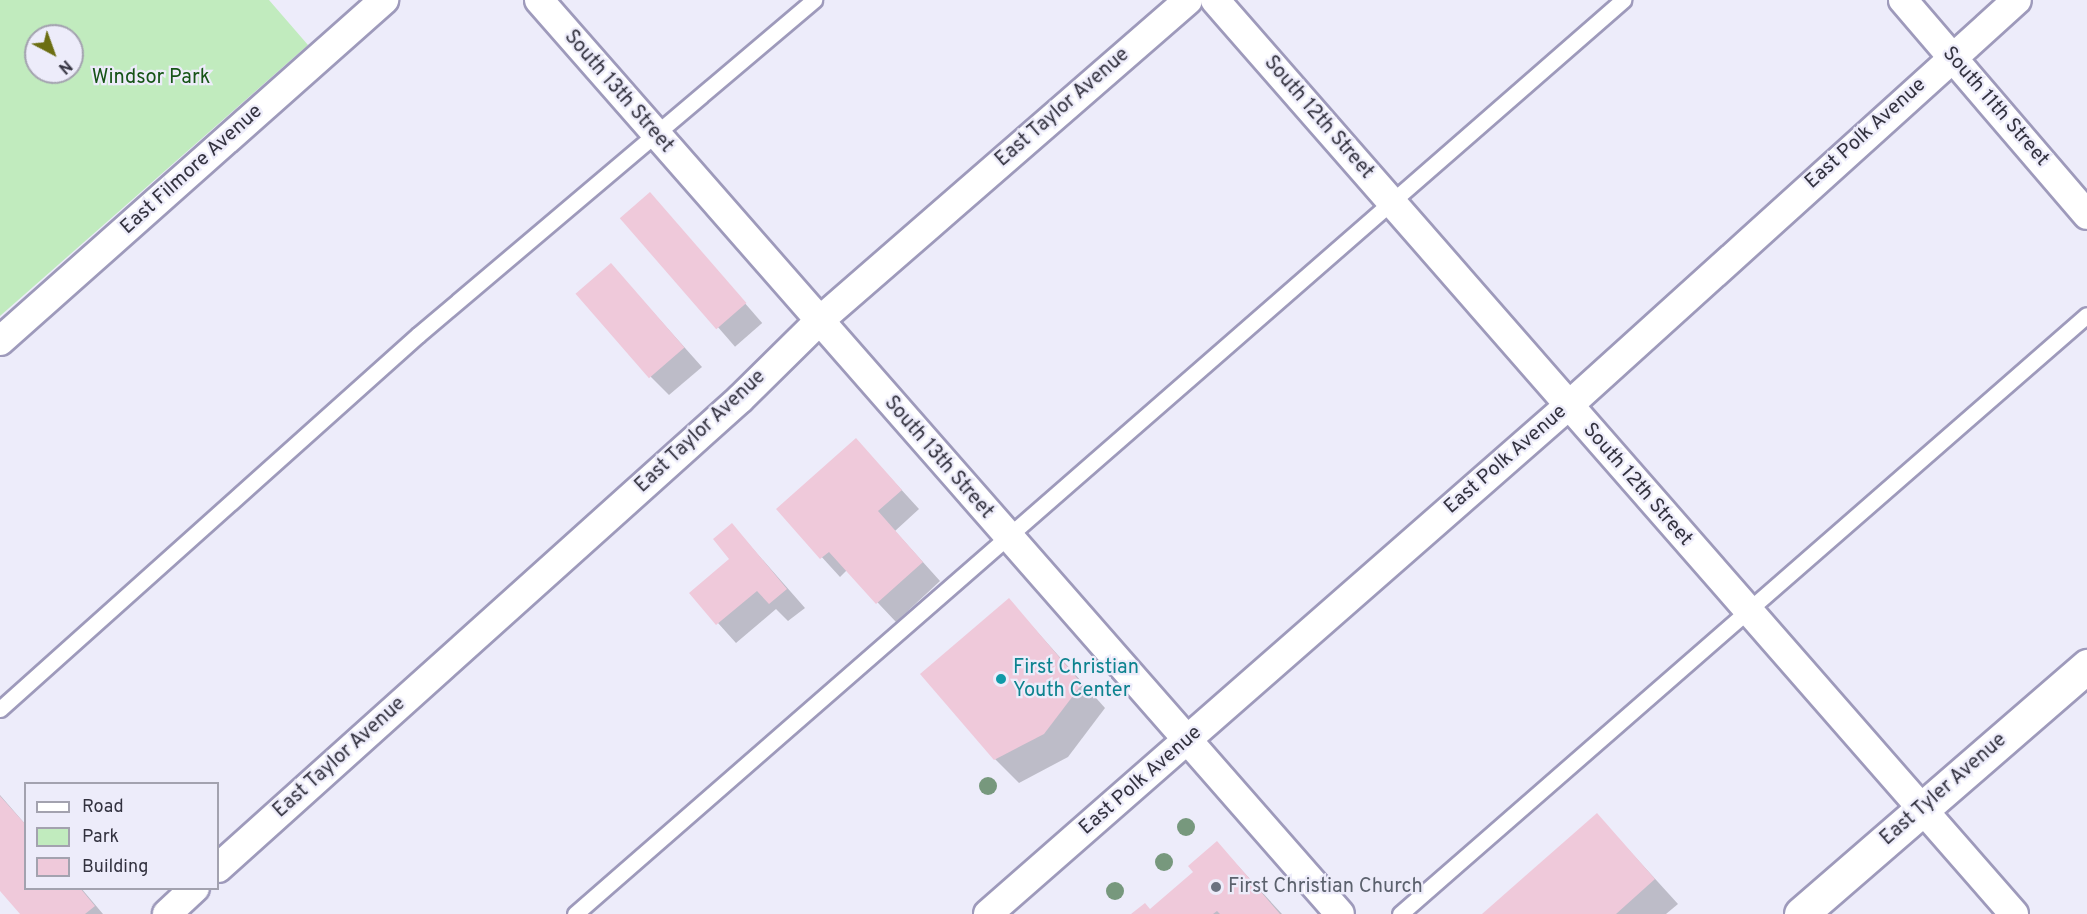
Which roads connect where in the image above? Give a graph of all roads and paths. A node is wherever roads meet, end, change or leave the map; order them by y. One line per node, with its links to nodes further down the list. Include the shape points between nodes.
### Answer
1 (384, 0): 15 (street, East Filmore Avenue)
2 (538, 0): 10 (street, South 13th Street)
3 (814, 0): 10 (lane)
4 (1188, 0): 14 (street, East Taylor Avenue)
5 (1215, 0): 11 (street, South 12th Street)
6 (1623, 0): 11 (lane)
7 (1903, 0): 9 (street, South 11th Street)
8 (2018, 0): 9 (street, East Polk Avenue)
9 (1951, 57): 12 (street, South 11th Street); 16 (street, East Polk Avenue)
10 (656, 135): 14 (street, South 13th Street); 20 (lane, via 418,335)
11 (1392, 203): 16 (street, South 12th Street); 17 (lane)
12 (2087, 215)
13 (2087, 315): 18 (lane)
14 (818, 322): 17 (street, South 13th Street); 23 (street, East Taylor Avenue, via 740,399)
15 (0, 341)
16 (1568, 406): 18 (street, South 12th Street); 21 (street, East Polk Avenue)
17 (1007, 537): 21 (street, South 13th Street); 26 (lane)
18 (1748, 613): 22 (street, South 12th Street); 29 (lane)
19 (2087, 666): 22 (main road, East Tyler Avenue)
20 (0, 709)
21 (1187, 742): 27 (street, East Polk Avenue); 28 (street, South 13th Street)
22 (1919, 810): 30 (main road, East Tyler Avenue); 31 (street, South 12th Street)
23 (219, 867)
24 (193, 890): 25 (street)
25 (166, 914)
26 (575, 914)
27 (988, 914)
28 (1340, 914)
29 (1400, 914)
30 (1801, 914)
31 (2014, 914)

